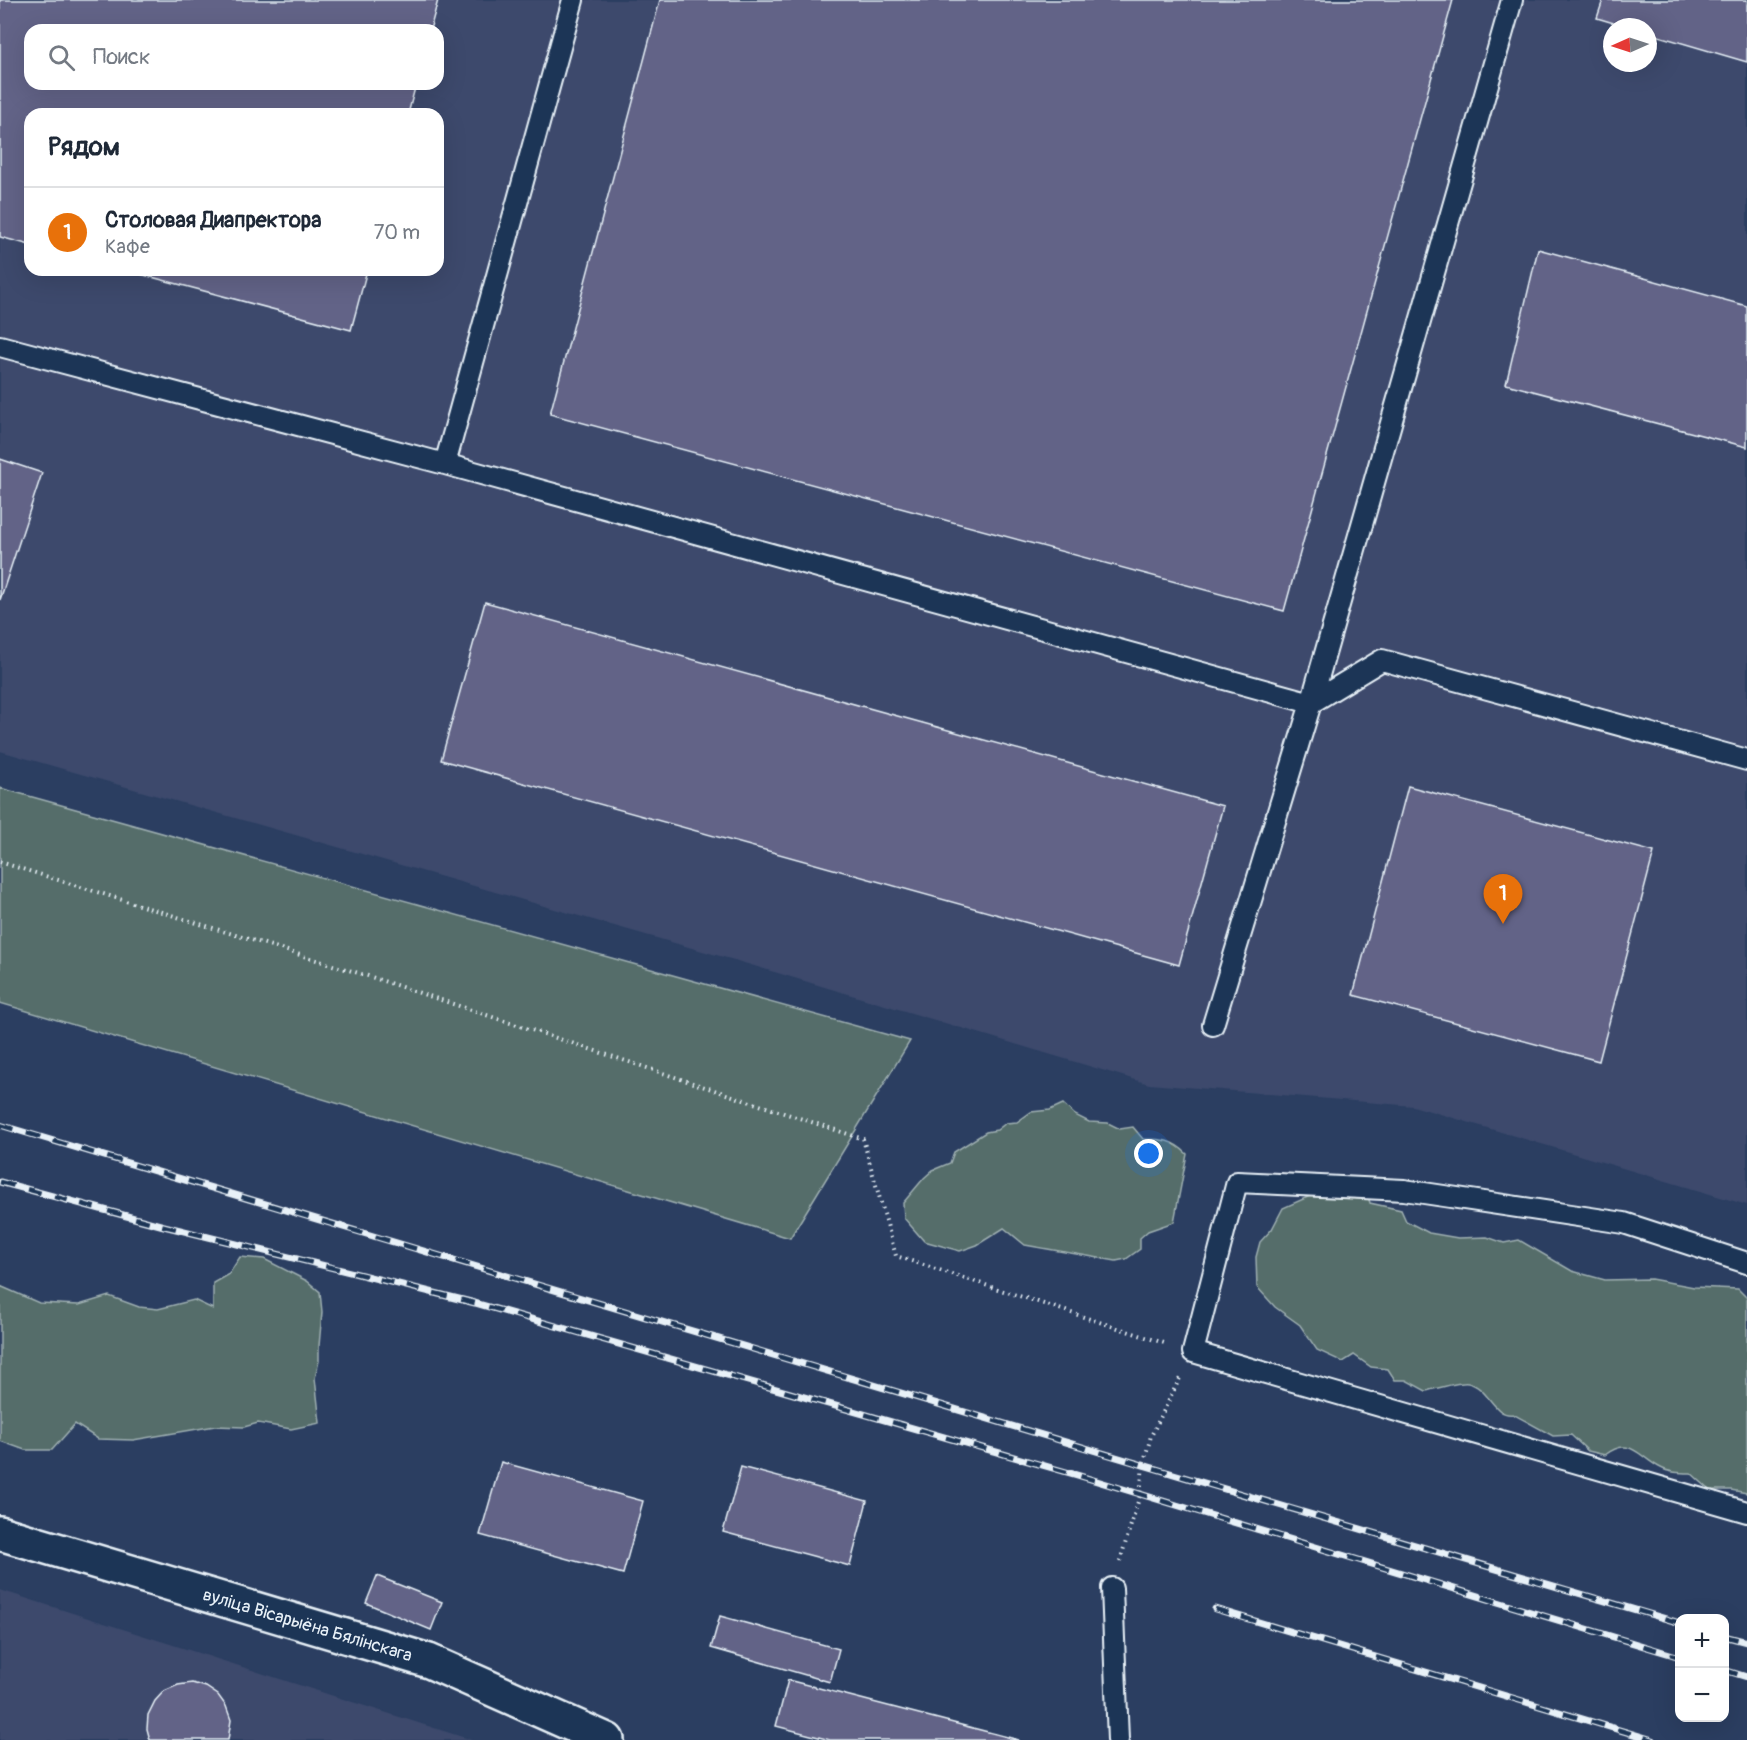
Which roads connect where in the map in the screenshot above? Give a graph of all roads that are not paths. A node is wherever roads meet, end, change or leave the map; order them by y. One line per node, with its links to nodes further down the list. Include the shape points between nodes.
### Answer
1 (573, 0): 4 (lane)
2 (1512, 0): 5 (lane)
3 (0, 346): 4 (lane)
4 (445, 464): 5 (lane)
5 (1311, 703): 6 (lane, via 1382,660); 7 (lane)
6 (1747, 760)
7 (1214, 1025)
8 (1747, 1263): 9 (lane, via 1624,1223 1404,1190 1237,1182 1193,1352)
9 (1747, 1512)
10 (0, 1533): 12 (street, вуліца Вісарыёна Бялінскага, via 429,1661)
11 (1112, 1588): 13 (lane)
12 (607, 1740)
13 (1118, 1740)

